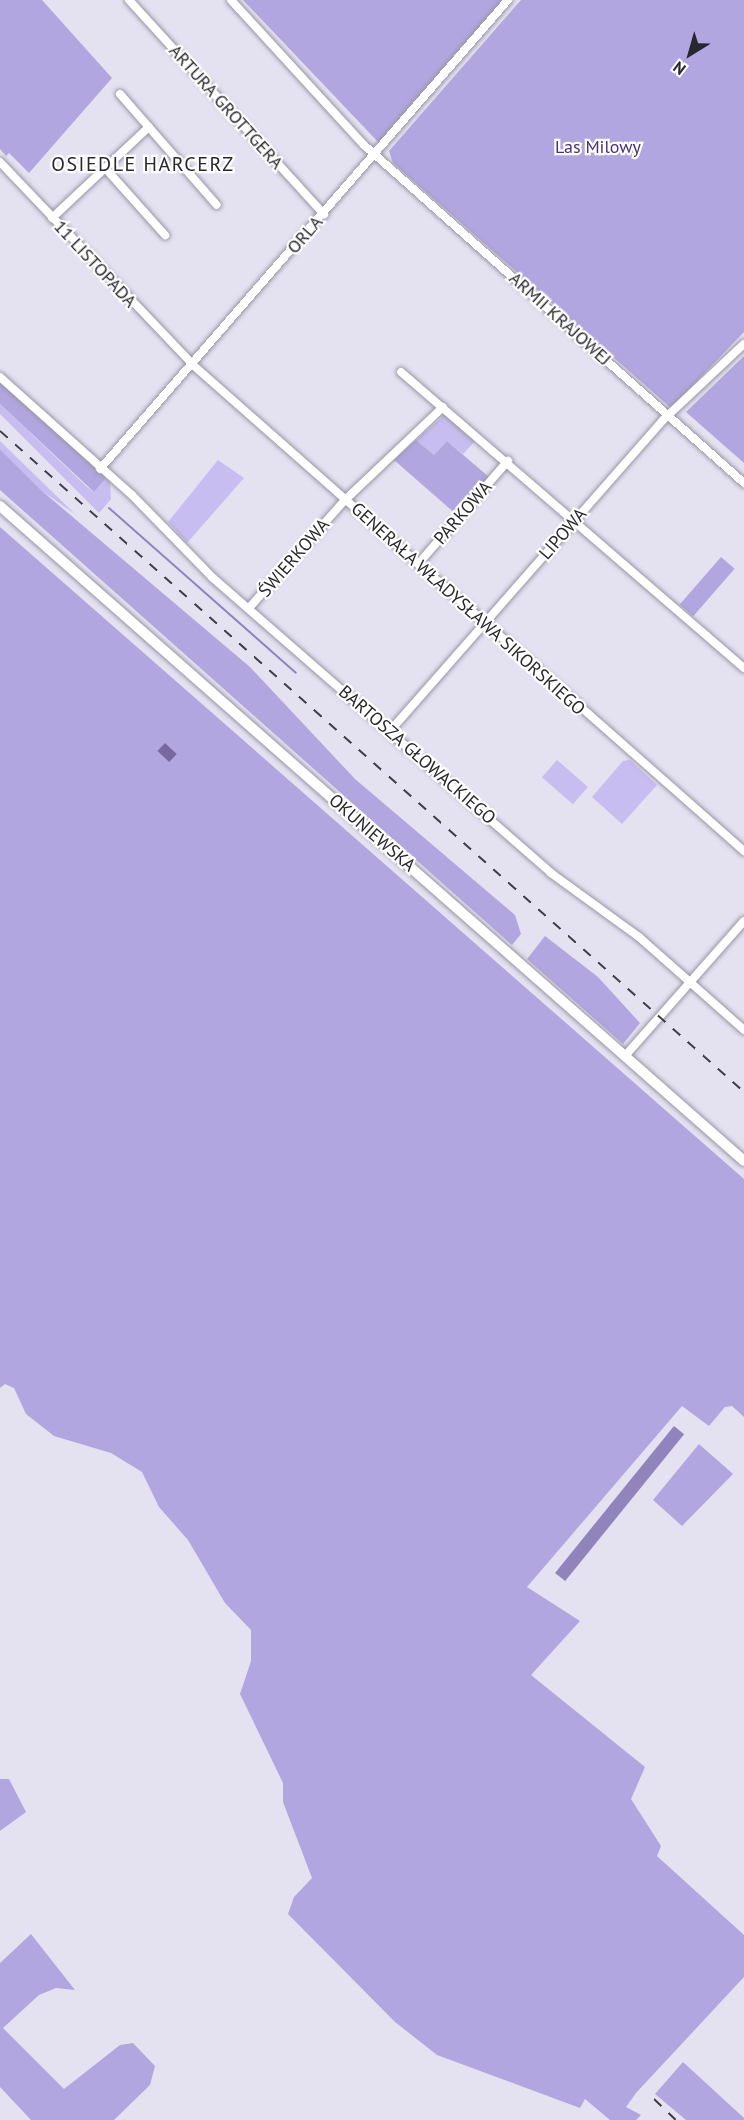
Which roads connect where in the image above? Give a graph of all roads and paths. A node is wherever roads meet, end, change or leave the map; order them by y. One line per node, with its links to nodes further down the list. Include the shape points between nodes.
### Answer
1 (129, 0): 10 (street, ARTURA GROTTGERA)
2 (231, 0): 6 (street, ARMII KRAJOWEJ)
3 (508, 0): 6 (street, ORLA)
4 (120, 94): 5 (street)
5 (149, 127): 8 (street); 9 (street)
6 (376, 156): 10 (street, ORLA); 18 (street, ARMII KRAJOWEJ)
7 (0, 162): 11 (street, 11 LISTOPADA)
8 (106, 170): 11 (street); 12 (street)
9 (217, 205)
10 (324, 214): 14 (street, ORLA)
11 (52, 218): 14 (street, 11 LISTOPADA)
12 (165, 235)
13 (744, 344): 18 (street, LIPOWA)
14 (193, 365): 20 (street, ORLA); 22 (street, GENERAŁA WŁADYSŁAWA SIKORSKIEGO)
15 (401, 372): 17 (street)
16 (0, 376): 20 (street, BARTOSZA GŁOWACKIEGO)
17 (443, 406): 19 (street); 22 (street, ŚWIERKOWA)
18 (669, 415): 21 (street, ARMII KRAJOWEJ); 24 (street, LIPOWA)
19 (508, 461): 24 (street); 25 (street, PARKOWA)
20 (100, 469): 26 (street, BARTOSZA GŁOWACKIEGO)
21 (744, 483)
22 (345, 500): 25 (street, GENERAŁA WŁADYSŁAWA SIKORSKIEGO); 26 (street, ŚWIERKOWA)
23 (0, 506): 34 (main road, OKUNIEWSKA)
24 (576, 520): 27 (street, LIPOWA); 28 (street)
25 (418, 564): 27 (street, GENERAŁA WŁADYSŁAWA SIKORSKIEGO)
26 (249, 608): 29 (street, BARTOSZA GŁOWACKIEGO)
27 (484, 624): 29 (street, LIPOWA); 30 (street, GENERAŁA WŁADYSŁAWA SIKORSKIEGO)
28 (744, 669)
29 (390, 731): 32 (street, BARTOSZA GŁOWACKIEGO, via 550,873 639,937)
30 (744, 851)
31 (744, 921): 32 (street)
32 (691, 982): 33 (street, BARTOSZA GŁOWACKIEGO); 34 (street)
33 (744, 1030)
34 (625, 1056): 35 (main road, OKUNIEWSKA)
35 (744, 1161)

